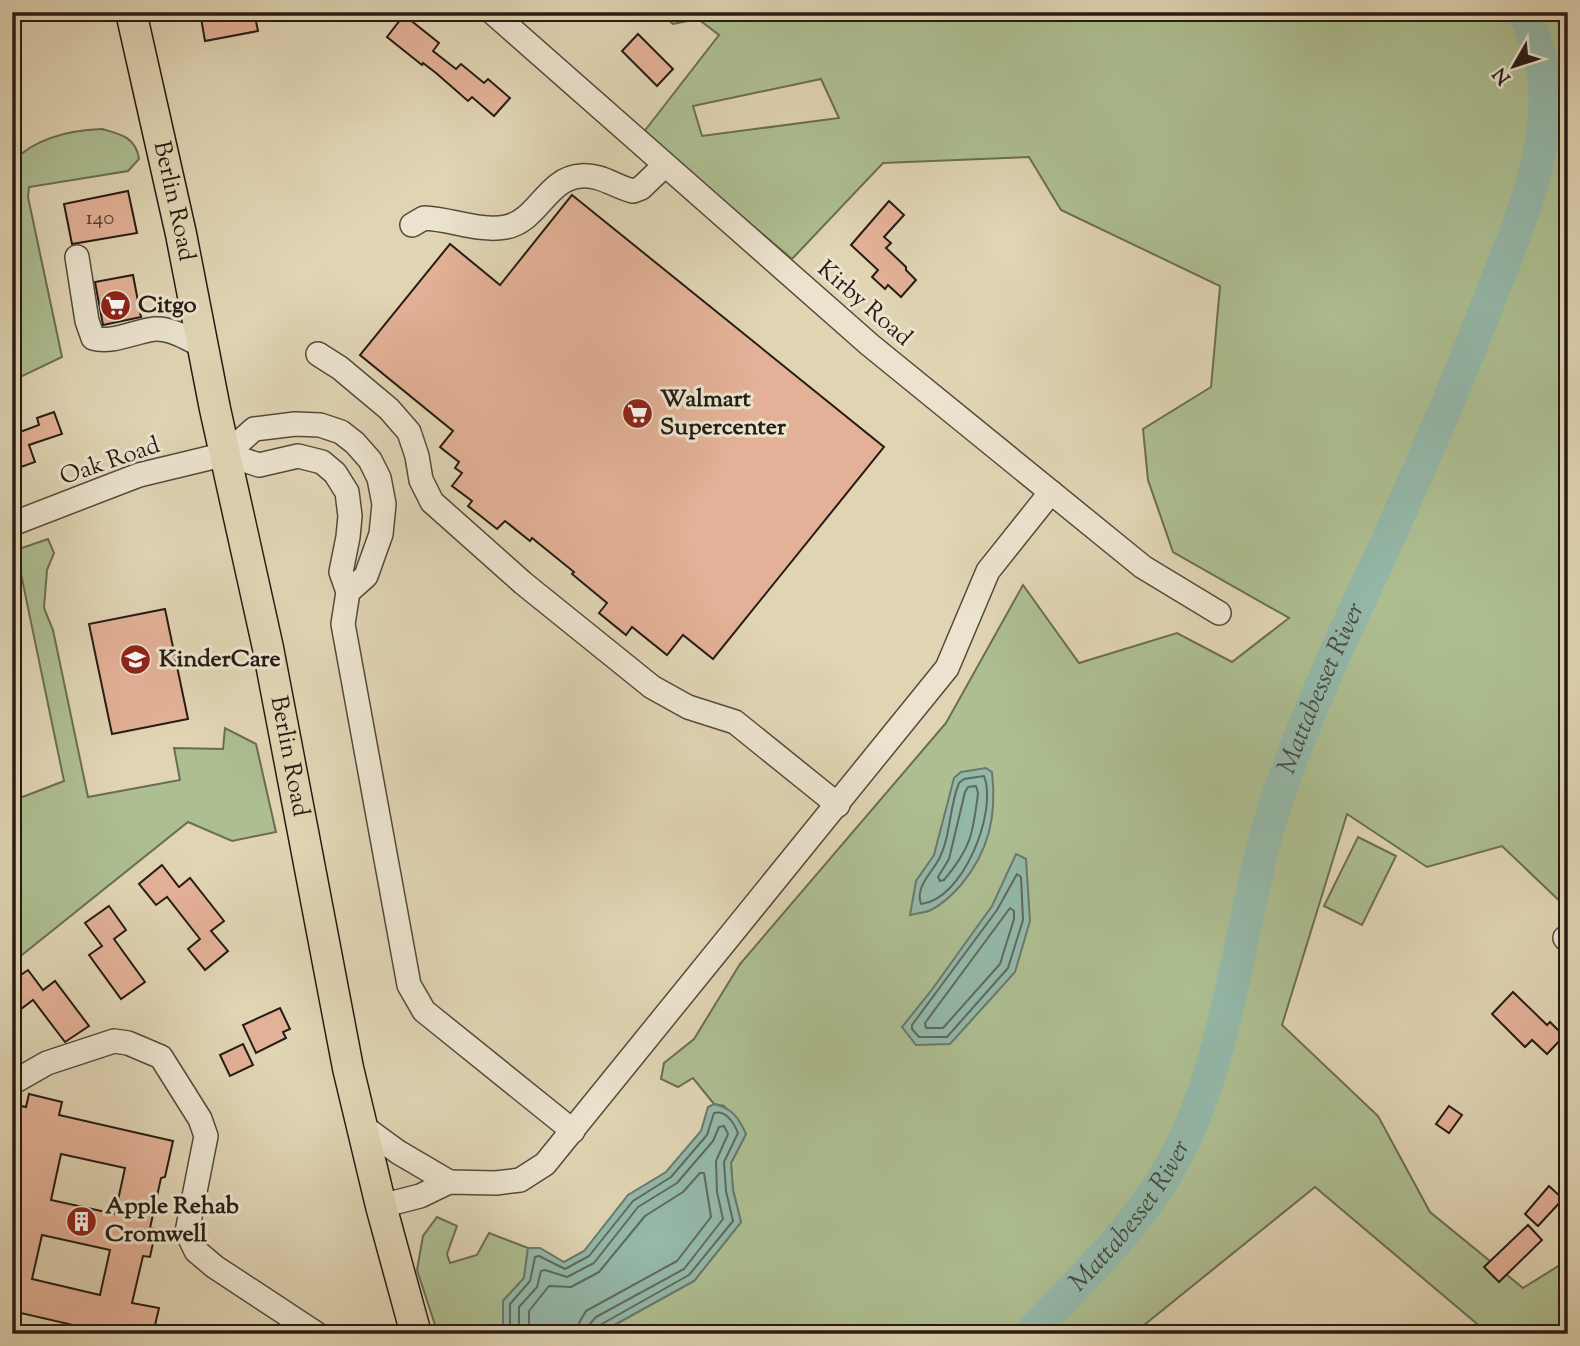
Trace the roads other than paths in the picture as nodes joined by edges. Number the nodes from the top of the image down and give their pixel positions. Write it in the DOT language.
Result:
graph roads {
  1 [pos="131,12"];
  2 [pos="492,12"];
  3 [pos="664,166"];
  4 [pos="412,225"];
  5 [pos="77,257"];
  6 [pos="203,345"];
  7 [pos="318,354"];
  8 [pos="226,454"];
  9 [pos="1051,492"];
  10 [pos="12,524"];
  11 [pos="348,592"];
  12 [pos="1219,613"];
  13 [pos="838,805"];
  14 [pos="12,1083"];
  15 [pos="361,1125"];
  16 [pos="573,1130"];
  17 [pos="449,1182"];
  18 [pos="381,1206"];
  19 [pos="317,1334"];
  20 [pos="416,1334"];
  1 -- 6 [label="main road, Berlin Road"];
  2 -- 3 [label="street, Kirby Road"];
  3 -- 4 [label="street"];
  3 -- 9 [label="street, Kirby Road"];
  5 -- 6 [label="street"];
  6 -- 8 [label="main road, Berlin Road"];
  7 -- 13 [label="street"];
  8 -- 10 [label="street, Oak Road"];
  8 -- 11 [label="street"];
  8 -- 11 [label="street"];
  8 -- 15 [label="main road, Berlin Road"];
  9 -- 12 [label="street, Kirby Road"];
  9 -- 13 [label="street"];
  11 -- 16 [label="street"];
  13 -- 16 [label="street"];
  14 -- 19 [label="street"];
  15 -- 17 [label="street"];
  15 -- 18 [label="main road, Berlin Road"];
  16 -- 17 [label="street"];
  17 -- 18 [label="street"];
  18 -- 20 [label="main road, Berlin Road"];
}
